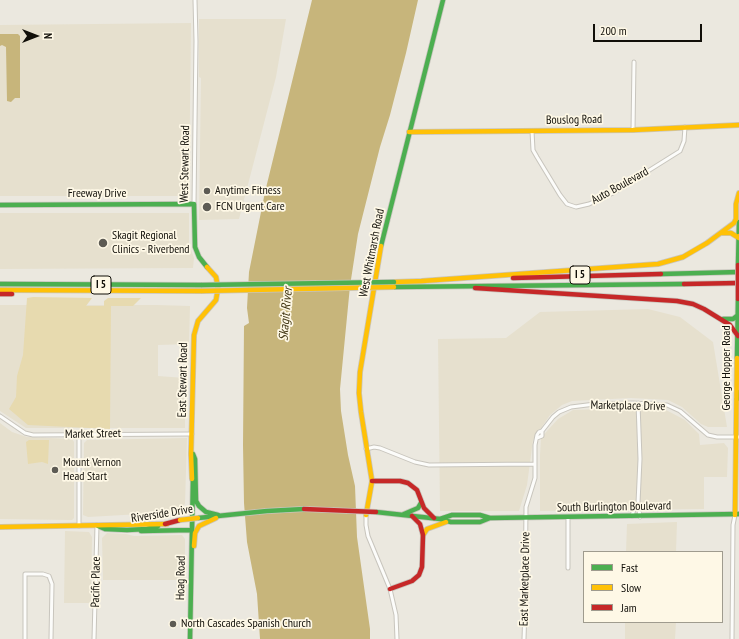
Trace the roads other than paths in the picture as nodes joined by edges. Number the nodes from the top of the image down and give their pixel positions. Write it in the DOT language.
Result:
graph roads {
  1 [pos="195,0"];
  2 [pos="443,0"];
  3 [pos="634,62"];
  4 [pos="739,124"];
  5 [pos="685,127"];
  6 [pos="633,130"];
  7 [pos="532,131"];
  8 [pos="409,132"];
  9 [pos="739,193"];
  10 [pos="194,204"];
  11 [pos="0,205"];
  12 [pos="739,222"];
  13 [pos="721,233"];
  14 [pos="739,237"];
  15 [pos="738,265"];
  16 [pos="739,272"];
  17 [pos="422,281"];
  18 [pos="739,283"];
  19 [pos="0,284"];
  20 [pos="394,284"];
  21 [pos="451,286"];
  22 [pos="218,288"];
  23 [pos="0,290"];
  24 [pos="62,290"];
  25 [pos="0,294"];
  26 [pos="738,315"];
  27 [pos="720,319"];
  28 [pos="738,336"];
  29 [pos="738,360"];
  30 [pos="739,392"];
  31 [pos="737,399"];
  32 [pos="638,404"];
  33 [pos="0,416"];
  34 [pos="80,434"];
  35 [pos="192,434"];
  36 [pos="738,437"];
  37 [pos="537,438"];
  38 [pos="366,449"];
  39 [pos="193,452"];
  40 [pos="534,464"];
  41 [pos="372,481"];
  42 [pos="421,502"];
  43 [pos="638,504"];
  44 [pos="304,509"];
  45 [pos="737,514"];
  46 [pos="366,515"];
  47 [pos="402,515"];
  48 [pos="220,516"];
  49 [pos="412,516"];
  50 [pos="568,517"];
  51 [pos="631,517"];
  52 [pos="640,517"];
  53 [pos="192,518"];
  54 [pos="490,518"];
  55 [pos="526,518"];
  56 [pos="437,519"];
  57 [pos="448,521"];
  58 [pos="167,524"];
  59 [pos="97,525"];
  60 [pos="79,526"];
  61 [pos="0,527"];
  62 [pos="128,530"];
  63 [pos="192,530"];
  64 [pos="423,535"];
  65 [pos="568,568"];
  66 [pos="191,589"];
  67 [pos="390,589"];
  68 [pos="25,639"];
  69 [pos="51,639"];
  70 [pos="94,639"];
  71 [pos="190,639"];
  72 [pos="397,639"];
  73 [pos="524,639"];
  74 [pos="732,639"];
  1 -- 10 [label="street, West Stewart Road"];
  2 -- 8 [label="main road, West Whitmarsh Road"];
  3 -- 6 [label="street"];
  4 -- 5 [label="main road, Bouslog Road"];
  5 -- 6 [label="main road, Bouslog Road"];
  5 -- 7 [label="street, Auto Boulevard"];
  6 -- 7 [label="main road, Bouslog Road"];
  7 -- 8 [label="main road, Bouslog Road"];
  8 -- 38 [label="main road, West Whitmarsh Road"];
  9 -- 13 [label="main road"];
  10 -- 11 [label="main road, Freeway Drive"];
  10 -- 22 [label="main road, West Stewart Road"];
  12 -- 14 [label="main road, George Hopper Road"];
  13 -- 14 [label="main road"];
  13 -- 17 [label="main road"];
  14 -- 15 [label="main road, George Hopper Road"];
  15 -- 26 [label="main road, George Hopper Road, bridge"];
  16 -- 17 [label="main road, I 5"];
  17 -- 20 [label="main road, I 5"];
  18 -- 21 [label="main road, I 5"];
  19 -- 20 [label="main road, I 5, bridge"];
  20 -- 21 [label="main road, I 5"];
  20 -- 24 [label="main road, I 5, bridge"];
  21 -- 27 [label="main road"];
  22 -- 35 [label="main road, East Stewart Road"];
  23 -- 24 [label="main road, I 5"];
  24 -- 25 [label="main road"];
  26 -- 27 [label="main road"];
  26 -- 28 [label="main road, George Hopper Road"];
  27 -- 28 [label="main road"];
  28 -- 29 [label="main road, George Hopper Road"];
  29 -- 31 [label="main road, George Hopper Road"];
  30 -- 31 [label="main road"];
  31 -- 36 [label="main road, George Hopper Road"];
  32 -- 36 [label="street, Marketplace Drive"];
  32 -- 37 [label="street, Marketplace Drive"];
  32 -- 43 [label="street"];
  33 -- 34 [label="street, Market Street"];
  34 -- 35 [label="street, Market Street"];
  34 -- 60 [label="street"];
  35 -- 39 [label="main road, East Stewart Road"];
  36 -- 45 [label="main road, George Hopper Road"];
  37 -- 40 [label="street, East Marketplace Drive"];
  38 -- 40 [label="street"];
  38 -- 41 [label="main road, West Whitmarsh Road"];
  39 -- 48 [label="main road"];
  39 -- 53 [label="main road, East Stewart Road"];
  40 -- 55 [label="street, East Marketplace Drive"];
  41 -- 42 [label="main road"];
  41 -- 46 [label="main road, West Whitmarsh Road"];
  42 -- 47 [label="main road"];
  42 -- 56 [label="main road"];
  43 -- 51 [label="street"];
  43 -- 52 [label="street"];
  44 -- 47 [label="main road, South Burlington Boulevard, bridge"];
  44 -- 48 [label="main road, Riverside Drive"];
  45 -- 52 [label="main road, South Burlington Boulevard"];
  45 -- 74 [label="street"];
  46 -- 67 [label="street"];
  47 -- 49 [label="main road, South Burlington Boulevard"];
  48 -- 58 [label="main road, Riverside Drive, bridge"];
  48 -- 66 [label="main road"];
  49 -- 56 [label="main road, South Burlington Boulevard"];
  49 -- 64 [label="main road"];
  50 -- 51 [label="main road, South Burlington Boulevard"];
  50 -- 55 [label="main road, South Burlington Boulevard"];
  50 -- 65 [label="street"];
  51 -- 52 [label="main road, South Burlington Boulevard"];
  53 -- 63 [label="main road, Hoag Road"];
  54 -- 55 [label="main road, South Burlington Boulevard"];
  54 -- 56 [label="main road, South Burlington Boulevard"];
  54 -- 57 [label="main road, South Burlington Boulevard"];
  55 -- 73 [label="street, East Marketplace Drive"];
  56 -- 57 [label="main road, South Burlington Boulevard"];
  57 -- 64 [label="main road"];
  58 -- 59 [label="main road"];
  58 -- 62 [label="main road, Riverside Drive"];
  59 -- 60 [label="main road, Riverside Drive"];
  59 -- 62 [label="main road, Riverside Drive"];
  59 -- 70 [label="street, Pacific Place"];
  60 -- 61 [label="main road, Riverside Drive"];
  62 -- 63 [label="main road"];
  63 -- 66 [label="main road, Hoag Road"];
  64 -- 67 [label="main road"];
  66 -- 71 [label="main road, Hoag Road"];
  67 -- 72 [label="street"];
  68 -- 69 [label="street"];
}
